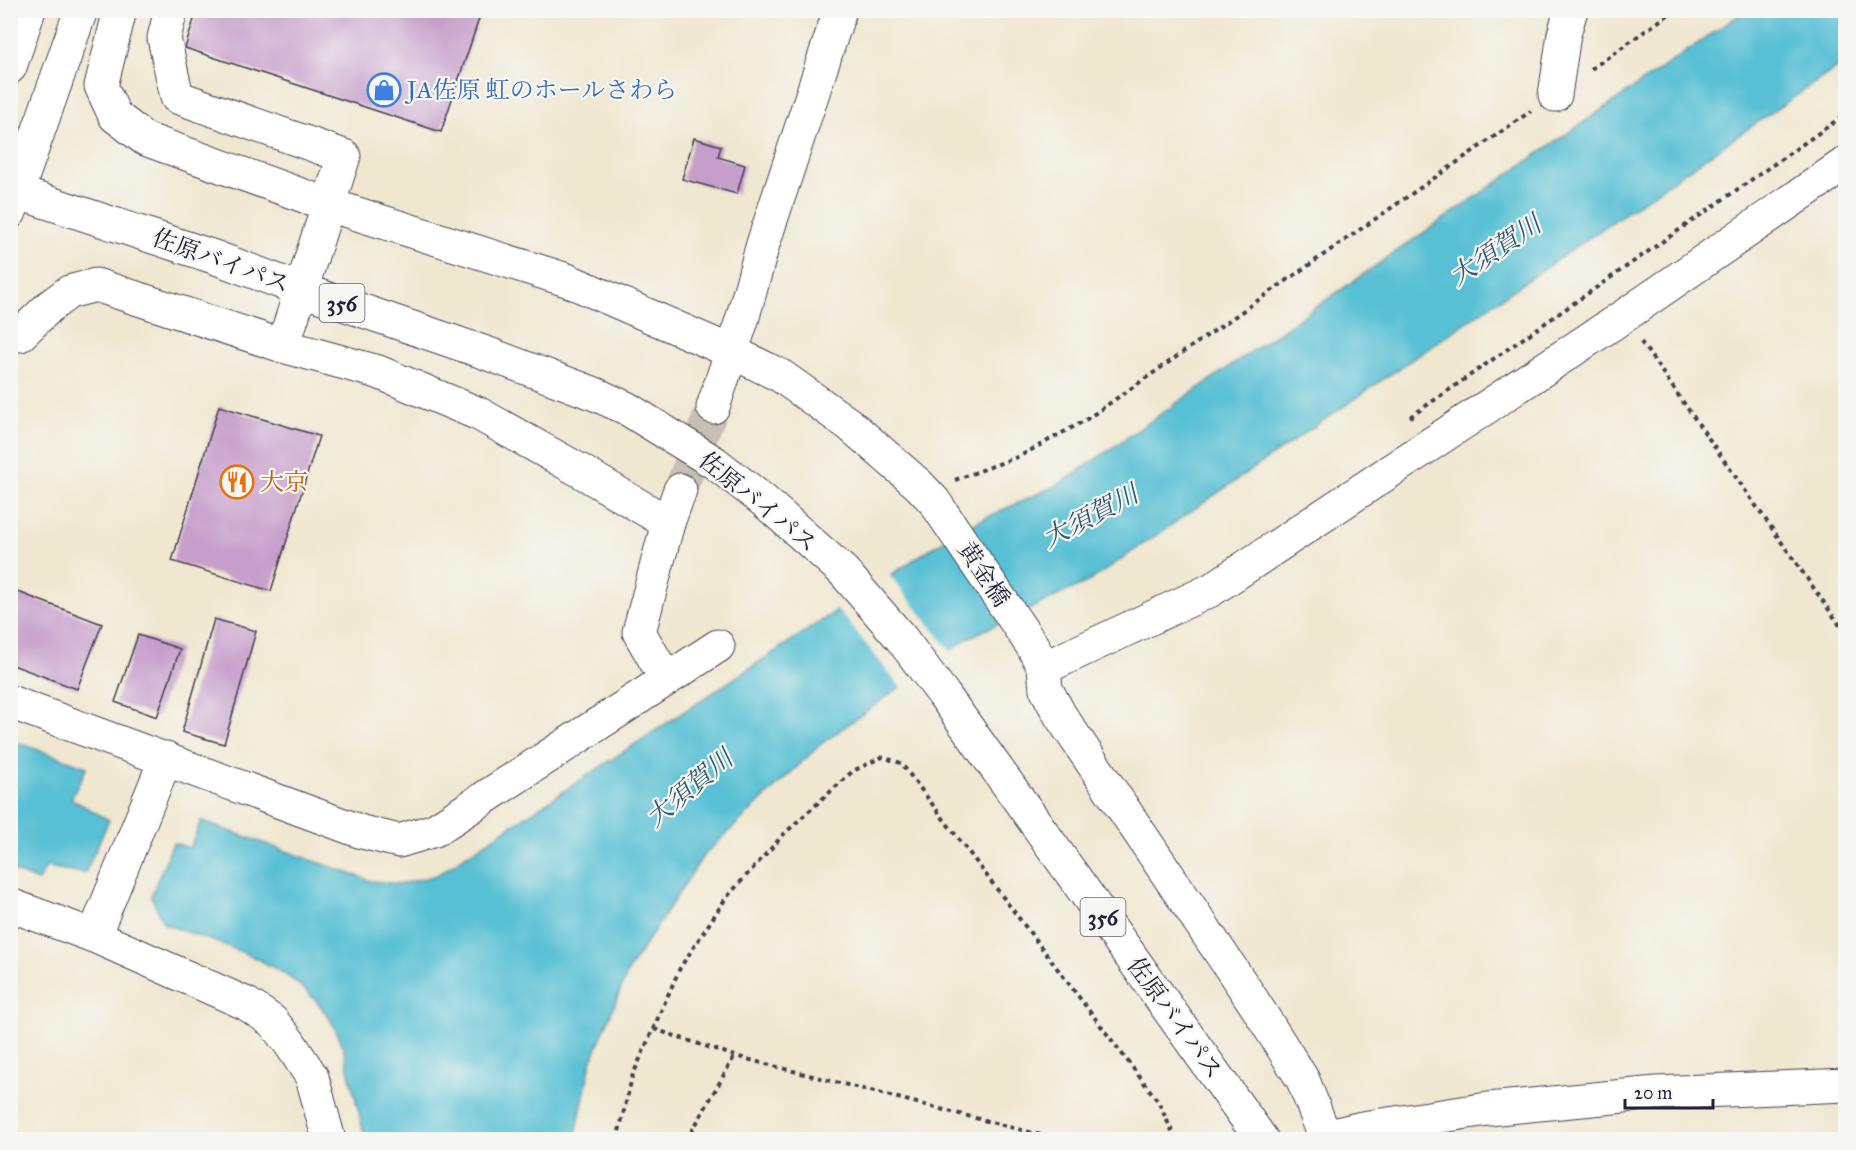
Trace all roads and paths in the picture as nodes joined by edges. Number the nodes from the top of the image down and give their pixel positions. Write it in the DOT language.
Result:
graph roads {
  1 [pos="29,10"];
  2 [pos="81,10"];
  3 [pos="120,10"];
  4 [pos="171,10"];
  5 [pos="840,10"];
  6 [pos="1675,10"];
  7 [pos="1567,22"];
  8 [pos="10,67"];
  9 [pos="1555,95"];
  10 [pos="1845,114"];
  11 [pos="1845,163"];
  12 [pos="13,198"];
  13 [pos="329,205"];
  14 [pos="302,290"];
  15 [pos="1624,316"];
  16 [pos="10,332"];
  17 [pos="283,346"];
  18 [pos="732,352"];
  19 [pos="713,407"];
  20 [pos="1406,420"];
  21 [pos="680,490"];
  22 [pos="927,493"];
  23 [pos="668,524"];
  24 [pos="1845,634"];
  25 [pos="718,646"];
  26 [pos="1039,658"];
  27 [pos="666,679"];
  28 [pos="10,702"];
  29 [pos="166,758"];
  30 [pos="10,905"];
  31 [pos="94,936"];
  32 [pos="654,1029"];
  33 [pos="735,1056"];
  34 [pos="1845,1084"];
  35 [pos="1323,1138"];
  36 [pos="330,1140"];
  37 [pos="617,1140"];
  38 [pos="687,1140"];
  39 [pos="1087,1140"];
  40 [pos="1176,1140"];
  41 [pos="1262,1140"];
  1 -- 8 [label="main road"];
  2 -- 12 [label="main road"];
  3 -- 13 [label="main road, 黄金橋"];
  4 -- 13 [label="main road"];
  5 -- 18 [label="main road"];
  6 -- 9 [label="path"];
  7 -- 9 [label="main road"];
  9 -- 22 [label="path"];
  10 -- 20 [label="path"];
  11 -- 15 [label="main road"];
  12 -- 14 [label="main road, 佐原バイパス / 356"];
  13 -- 14 [label="main road"];
  13 -- 18 [label="main road, 黄金橋"];
  14 -- 17 [label="main road"];
  14 -- 41 [label="main road, 佐原バイパス / 356"];
  15 -- 24 [label="path"];
  15 -- 26 [label="main road"];
  16 -- 17 [label="main road"];
  17 -- 23 [label="main road"];
  18 -- 19 [label="main road"];
  18 -- 22 [label="main road, 黄金橋"];
  21 -- 23 [label="main road"];
  22 -- 26 [label="main road, 黄金橋"];
  23 -- 27 [label="main road"];
  25 -- 27 [label="main road"];
  26 -- 35 [label="main road"];
  27 -- 29 [label="main road"];
  28 -- 29 [label="main road"];
  29 -- 31 [label="main road"];
  30 -- 31 [label="main road"];
  31 -- 36 [label="main road"];
  32 -- 33 [label="path"];
  32 -- 37 [label="path"];
  32 -- 40 [label="path"];
  33 -- 38 [label="path"];
  33 -- 39 [label="path"];
  34 -- 35 [label="main road"];
}
